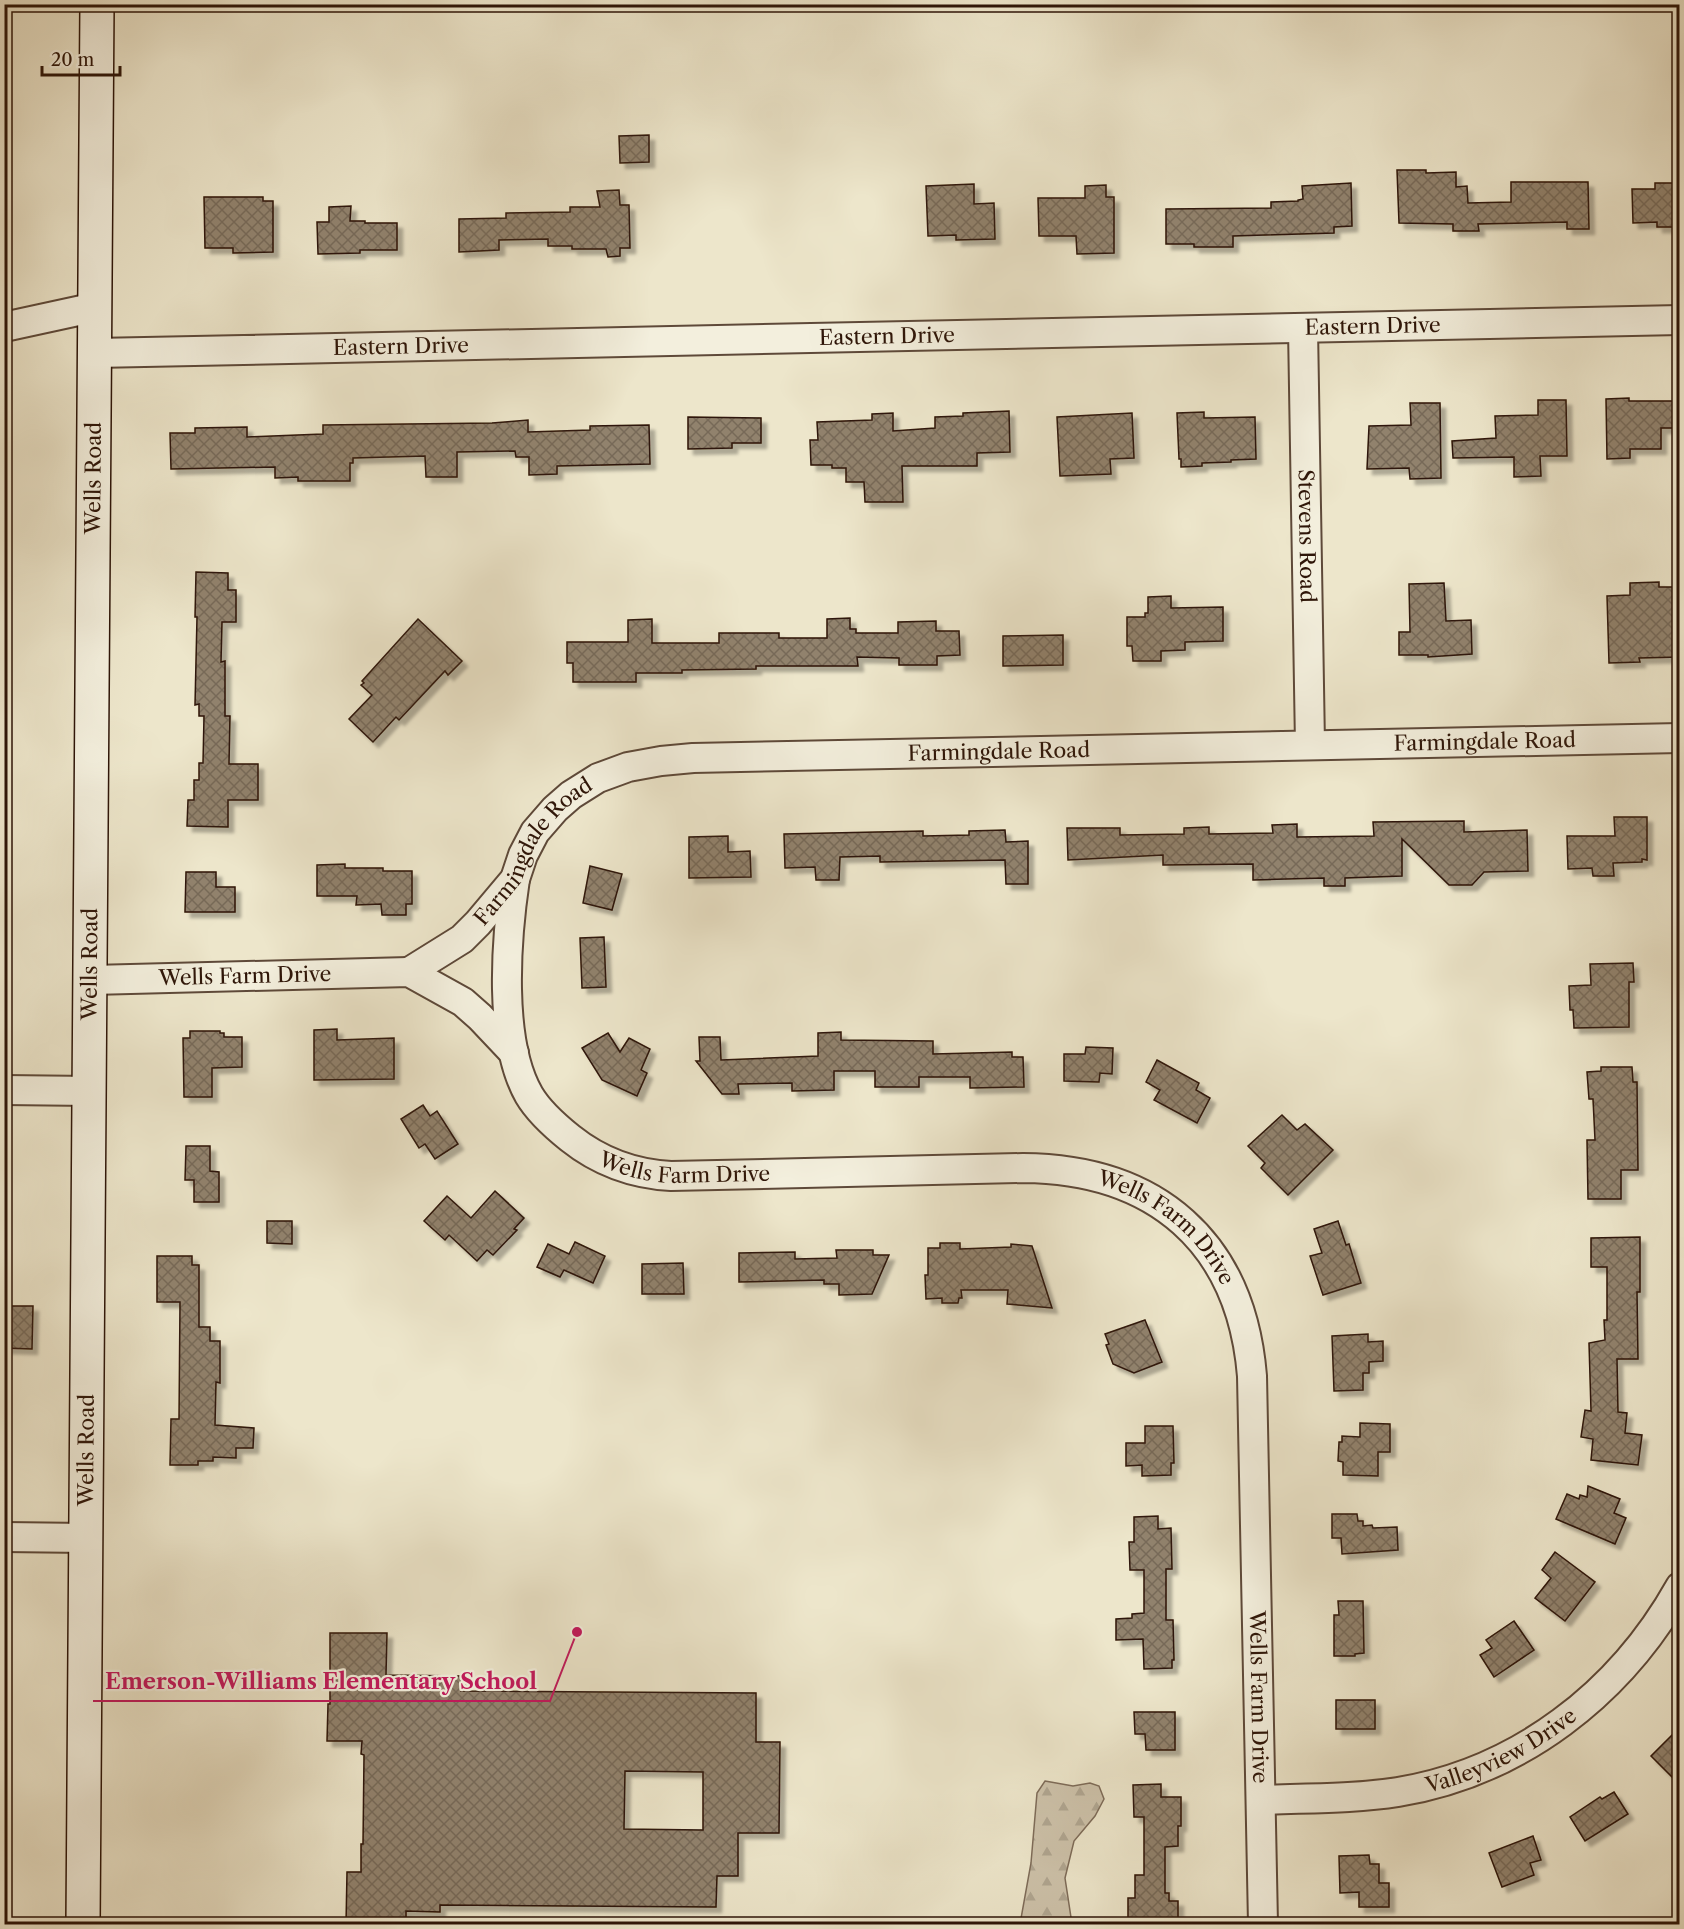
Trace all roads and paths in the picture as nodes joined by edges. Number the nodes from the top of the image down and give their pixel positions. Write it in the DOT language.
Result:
graph roads {
  1 [pos="98,4"];
  2 [pos="96,307"];
  3 [pos="1680,320"];
  4 [pos="4,327"];
  5 [pos="1303,328"];
  6 [pos="95,353"];
  7 [pos="1680,738"];
  8 [pos="1310,746"];
  9 [pos="515,879"];
  10 [pos="409,972"];
  11 [pos="92,980"];
  12 [pos="514,1053"];
  13 [pos="4,1090"];
  14 [pos="91,1091"];
  15 [pos="4,1537"];
  16 [pos="87,1538"];
  17 [pos="1680,1587"];
  18 [pos="1261,1800"];
  19 [pos="83,1924"];
  20 [pos="1263,1924"];
  1 -- 2 [label="main road, Wells Road"];
  2 -- 4 [label="street"];
  2 -- 6 [label="main road, Wells Road"];
  3 -- 5 [label="street, Eastern Drive"];
  5 -- 6 [label="street, Eastern Drive"];
  5 -- 8 [label="street, Stevens Road"];
  6 -- 11 [label="main road, Wells Road"];
  7 -- 8 [label="street, Farmingdale Road"];
  8 -- 9 [label="street, Farmingdale Road"];
  9 -- 10 [label="street, Farmingdale Road"];
  9 -- 12 [label="street, Wells Farm Drive"];
  10 -- 11 [label="street, Wells Farm Drive"];
  10 -- 12 [label="street, Wells Farm Drive"];
  11 -- 14 [label="main road, Wells Road"];
  12 -- 18 [label="street, Wells Farm Drive"];
  13 -- 14 [label="street"];
  14 -- 16 [label="main road, Wells Road"];
  15 -- 16 [label="street"];
  16 -- 19 [label="main road, Wells Road"];
  17 -- 18 [label="street, Valleyview Drive"];
  18 -- 20 [label="street, Wells Farm Drive"];
}
